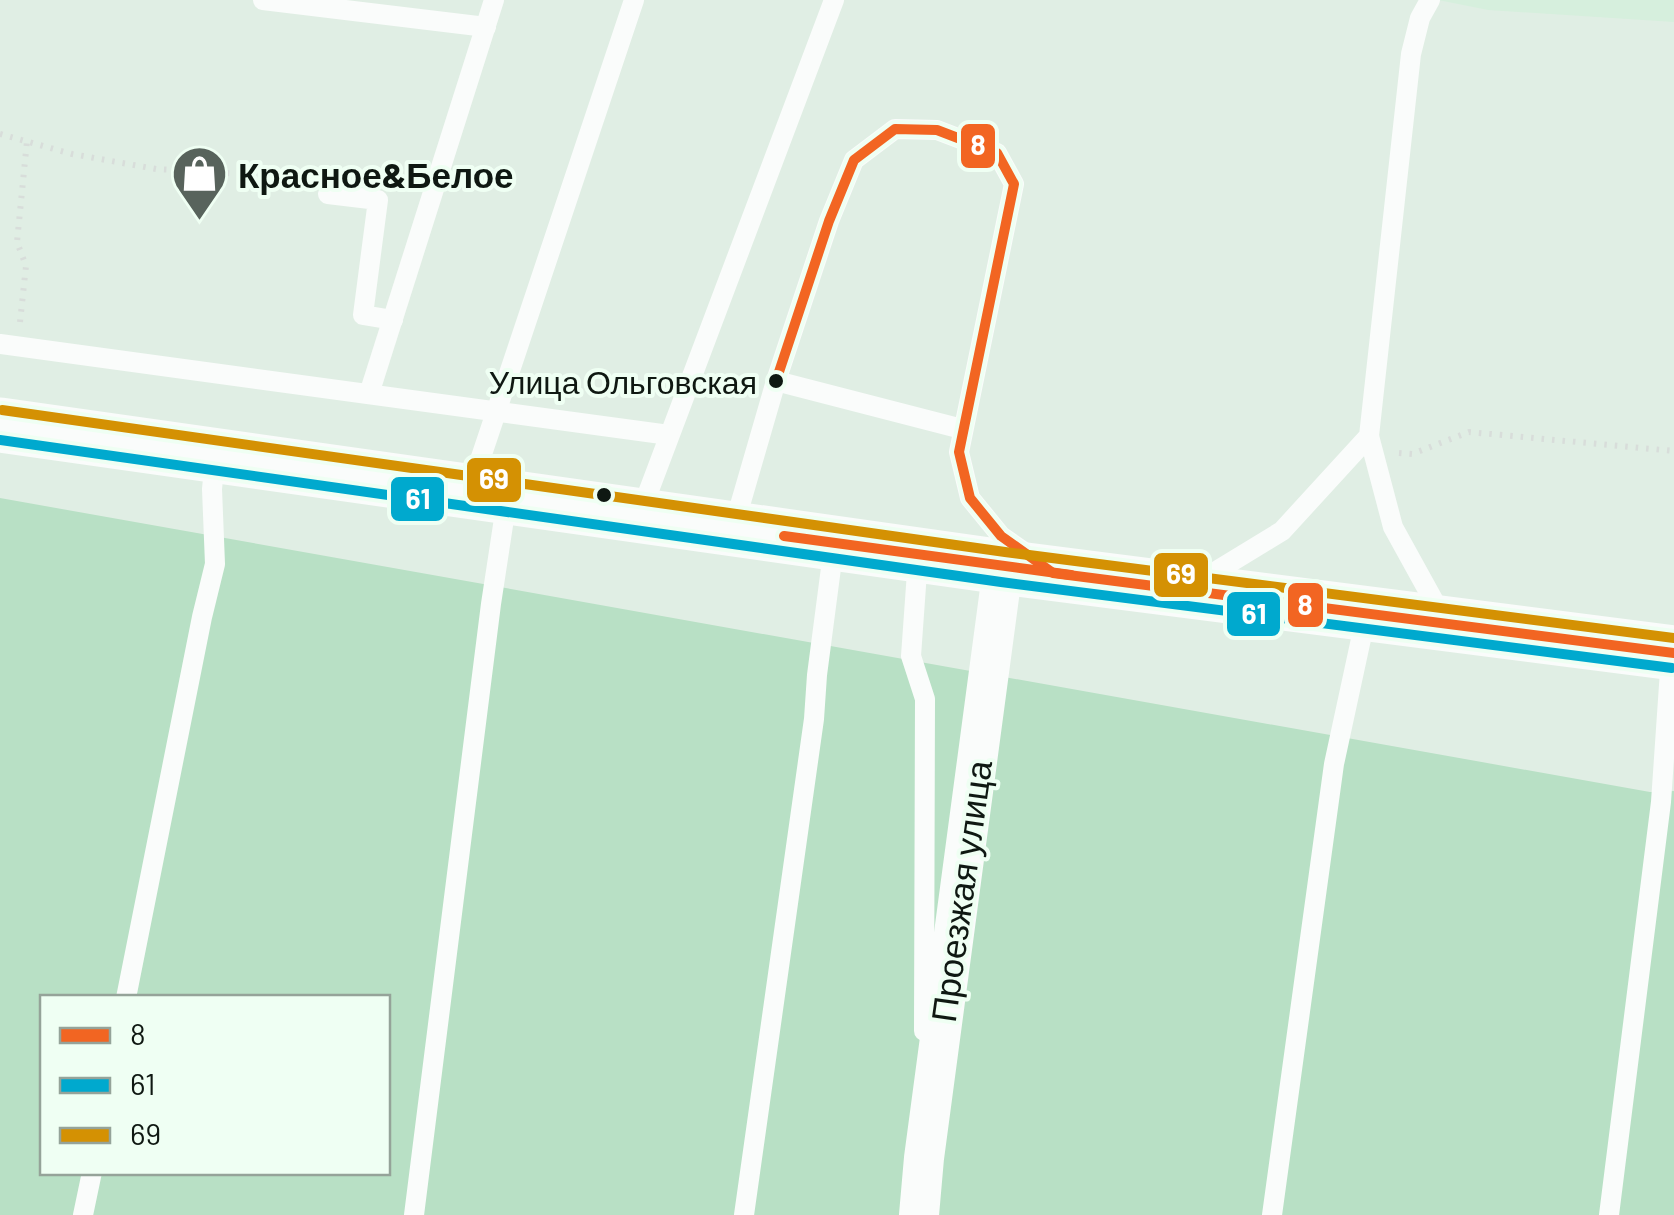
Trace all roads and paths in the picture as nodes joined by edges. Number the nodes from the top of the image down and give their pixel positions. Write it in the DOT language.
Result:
graph roads {
  1 [pos="262,0"];
  2 [pos="494,0"];
  3 [pos="634,0"];
  4 [pos="834,0"];
  5 [pos="1430,0"];
  6 [pos="486,27"];
  7 [pos="0,134"];
  8 [pos="27,140"];
  9 [pos="328,194"];
  10 [pos="393,320"];
  11 [pos="8,345"];
  12 [pos="776,381"];
  13 [pos="369,394"];
  14 [pos="497,412"];
  15 [pos="0,425"];
  16 [pos="962,429"];
  17 [pos="669,436"];
  18 [pos="1371,443"];
  19 [pos="1674,451"];
  20 [pos="215,456"];
  21 [pos="488,494"];
  22 [pos="639,516"];
  23 [pos="733,529"];
  24 [pos="834,543"];
  25 [pos="918,555"];
  26 [pos="1028,570"];
  27 [pos="1186,590"];
  28 [pos="1366,614"];
  29 [pos="1446,624"];
  30 [pos="1673,653"];
  31 [pos="127,995"];
  32 [pos="924,1158"];
  33 [pos="91,1175"];
  34 [pos="84,1215"];
  35 [pos="414,1215"];
  36 [pos="744,1215"];
  37 [pos="919,1215"];
  38 [pos="1272,1215"];
  39 [pos="1610,1215"];
  1 -- 6 [label="lane"];
  2 -- 6 [label="lane"];
  3 -- 14 [label="lane"];
  4 -- 17 [label="lane"];
  5 -- 18 [label="lane"];
  6 -- 10 [label="lane"];
  7 -- 8 [label="path"];
  8 -- 9 [label="path"];
  8 -- 11 [label="path"];
  9 -- 10 [label="lane"];
  10 -- 13 [label="lane"];
  11 -- 13 [label="lane"];
  12 -- 16 [label="lane"];
  12 -- 16 [label="lane"];
  12 -- 23 [label="lane"];
  13 -- 14 [label="lane"];
  14 -- 17 [label="lane"];
  14 -- 21 [label="lane"];
  15 -- 20 [label="main road"];
  16 -- 26 [label="lane"];
  17 -- 22 [label="lane"];
  18 -- 19 [label="path"];
  18 -- 27 [label="lane"];
  18 -- 29 [label="lane"];
  20 -- 21 [label="main road"];
  20 -- 31 [label="lane"];
  21 -- 22 [label="main road"];
  21 -- 35 [label="lane"];
  22 -- 23 [label="main road"];
  23 -- 24 [label="main road"];
  24 -- 25 [label="main road"];
  24 -- 36 [label="lane"];
  25 -- 26 [label="main road"];
  25 -- 32 [label="lane"];
  26 -- 27 [label="main road"];
  26 -- 32 [label="street, Проезжая улица"];
  27 -- 28 [label="main road"];
  28 -- 29 [label="main road"];
  28 -- 38 [label="lane"];
  29 -- 30 [label="main road"];
  30 -- 39 [label="lane"];
  32 -- 37 [label="street, Проезжая улица"];
  33 -- 34 [label="lane"];
}
